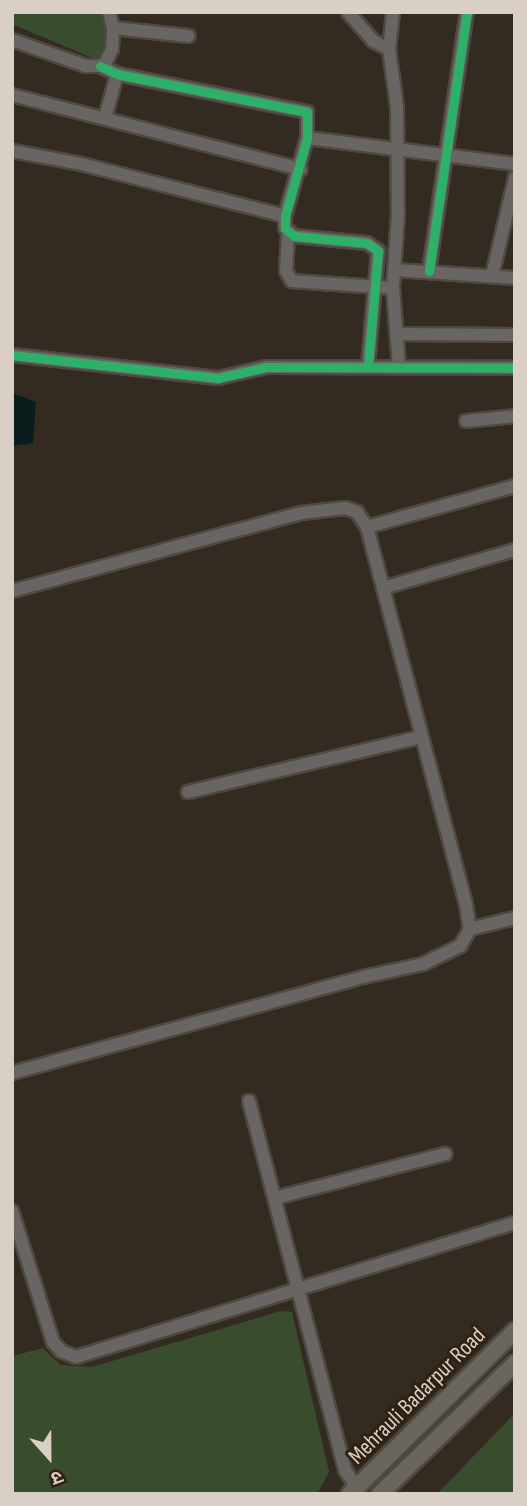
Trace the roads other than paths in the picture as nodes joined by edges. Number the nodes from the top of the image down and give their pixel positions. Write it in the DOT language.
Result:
graph roads {
  1 [pos="108,12"];
  2 [pos="348,12"];
  3 [pos="393,12"];
  4 [pos="467,12"];
  5 [pos="113,28"];
  6 [pos="189,36"];
  7 [pos="12,40"];
  8 [pos="389,49"];
  9 [pos="100,66"];
  10 [pos="117,74"];
  11 [pos="12,95"];
  12 [pos="105,118"];
  13 [pos="307,138"];
  14 [pos="397,148"];
  15 [pos="12,151"];
  16 [pos="447,155"];
  17 [pos="515,164"];
  18 [pos="301,169"];
  19 [pos="515,178"];
  20 [pos="285,216"];
  21 [pos="288,234"];
  22 [pos="374,246"];
  23 [pos="396,248"];
  24 [pos="395,270"];
  25 [pos="429,271"];
  26 [pos="492,276"];
  27 [pos="515,278"];
  28 [pos="375,284"];
  29 [pos="393,288"];
  30 [pos="398,334"];
  31 [pos="515,335"];
  32 [pos="12,355"];
  33 [pos="368,366"];
  34 [pos="399,366"];
  35 [pos="515,368"];
  36 [pos="515,416"];
  37 [pos="466,421"];
  38 [pos="515,486"];
  39 [pos="367,527"];
  40 [pos="515,550"];
  41 [pos="383,588"];
  42 [pos="12,592"];
  43 [pos="420,737"];
  44 [pos="188,792"];
  45 [pos="515,918"];
  46 [pos="470,929"];
  47 [pos="12,1073"];
  48 [pos="250,1101"];
  49 [pos="445,1154"];
  50 [pos="275,1198"];
  51 [pos="12,1211"];
  52 [pos="515,1223"];
  53 [pos="300,1290"];
  54 [pos="515,1331"];
  55 [pos="515,1363"];
  56 [pos="357,1492"];
  57 [pos="380,1494"];
  1 -- 5 [label="street"];
  2 -- 8 [label="street"];
  3 -- 8 [label="street"];
  4 -- 16 [label="street"];
  5 -- 6 [label="street"];
  5 -- 9 [label="street"];
  7 -- 9 [label="street"];
  8 -- 14 [label="street"];
  9 -- 10 [label="street"];
  10 -- 12 [label="street"];
  10 -- 13 [label="street"];
  11 -- 12 [label="street"];
  12 -- 18 [label="street"];
  13 -- 14 [label="street"];
  13 -- 18 [label="street"];
  14 -- 16 [label="street"];
  14 -- 23 [label="street"];
  15 -- 20 [label="street"];
  16 -- 17 [label="street"];
  16 -- 25 [label="street"];
  18 -- 20 [label="street"];
  19 -- 26 [label="street"];
  20 -- 21 [label="street"];
  21 -- 22 [label="street"];
  21 -- 28 [label="street"];
  22 -- 23 [label="street"];
  22 -- 28 [label="street"];
  23 -- 24 [label="street"];
  24 -- 25 [label="street"];
  24 -- 29 [label="street"];
  25 -- 26 [label="street"];
  26 -- 27 [label="street"];
  28 -- 29 [label="street"];
  28 -- 33 [label="street"];
  29 -- 30 [label="street"];
  30 -- 31 [label="street"];
  30 -- 34 [label="street"];
  32 -- 33 [label="street"];
  33 -- 34 [label="street"];
  34 -- 35 [label="street"];
  36 -- 37 [label="street"];
  38 -- 39 [label="street"];
  39 -- 41 [label="street"];
  39 -- 42 [label="street"];
  40 -- 41 [label="street"];
  41 -- 43 [label="street"];
  43 -- 44 [label="street"];
  43 -- 46 [label="street"];
  45 -- 46 [label="street"];
  46 -- 47 [label="street"];
  48 -- 50 [label="street"];
  49 -- 50 [label="street"];
  50 -- 53 [label="street"];
  51 -- 53 [label="street"];
  52 -- 53 [label="street"];
  53 -- 56 [label="street"];
  54 -- 56 [label="main road, Mehrauli Badarpur Road"];
  55 -- 57 [label="main road, Mehrauli Badarpur Road"];
}
